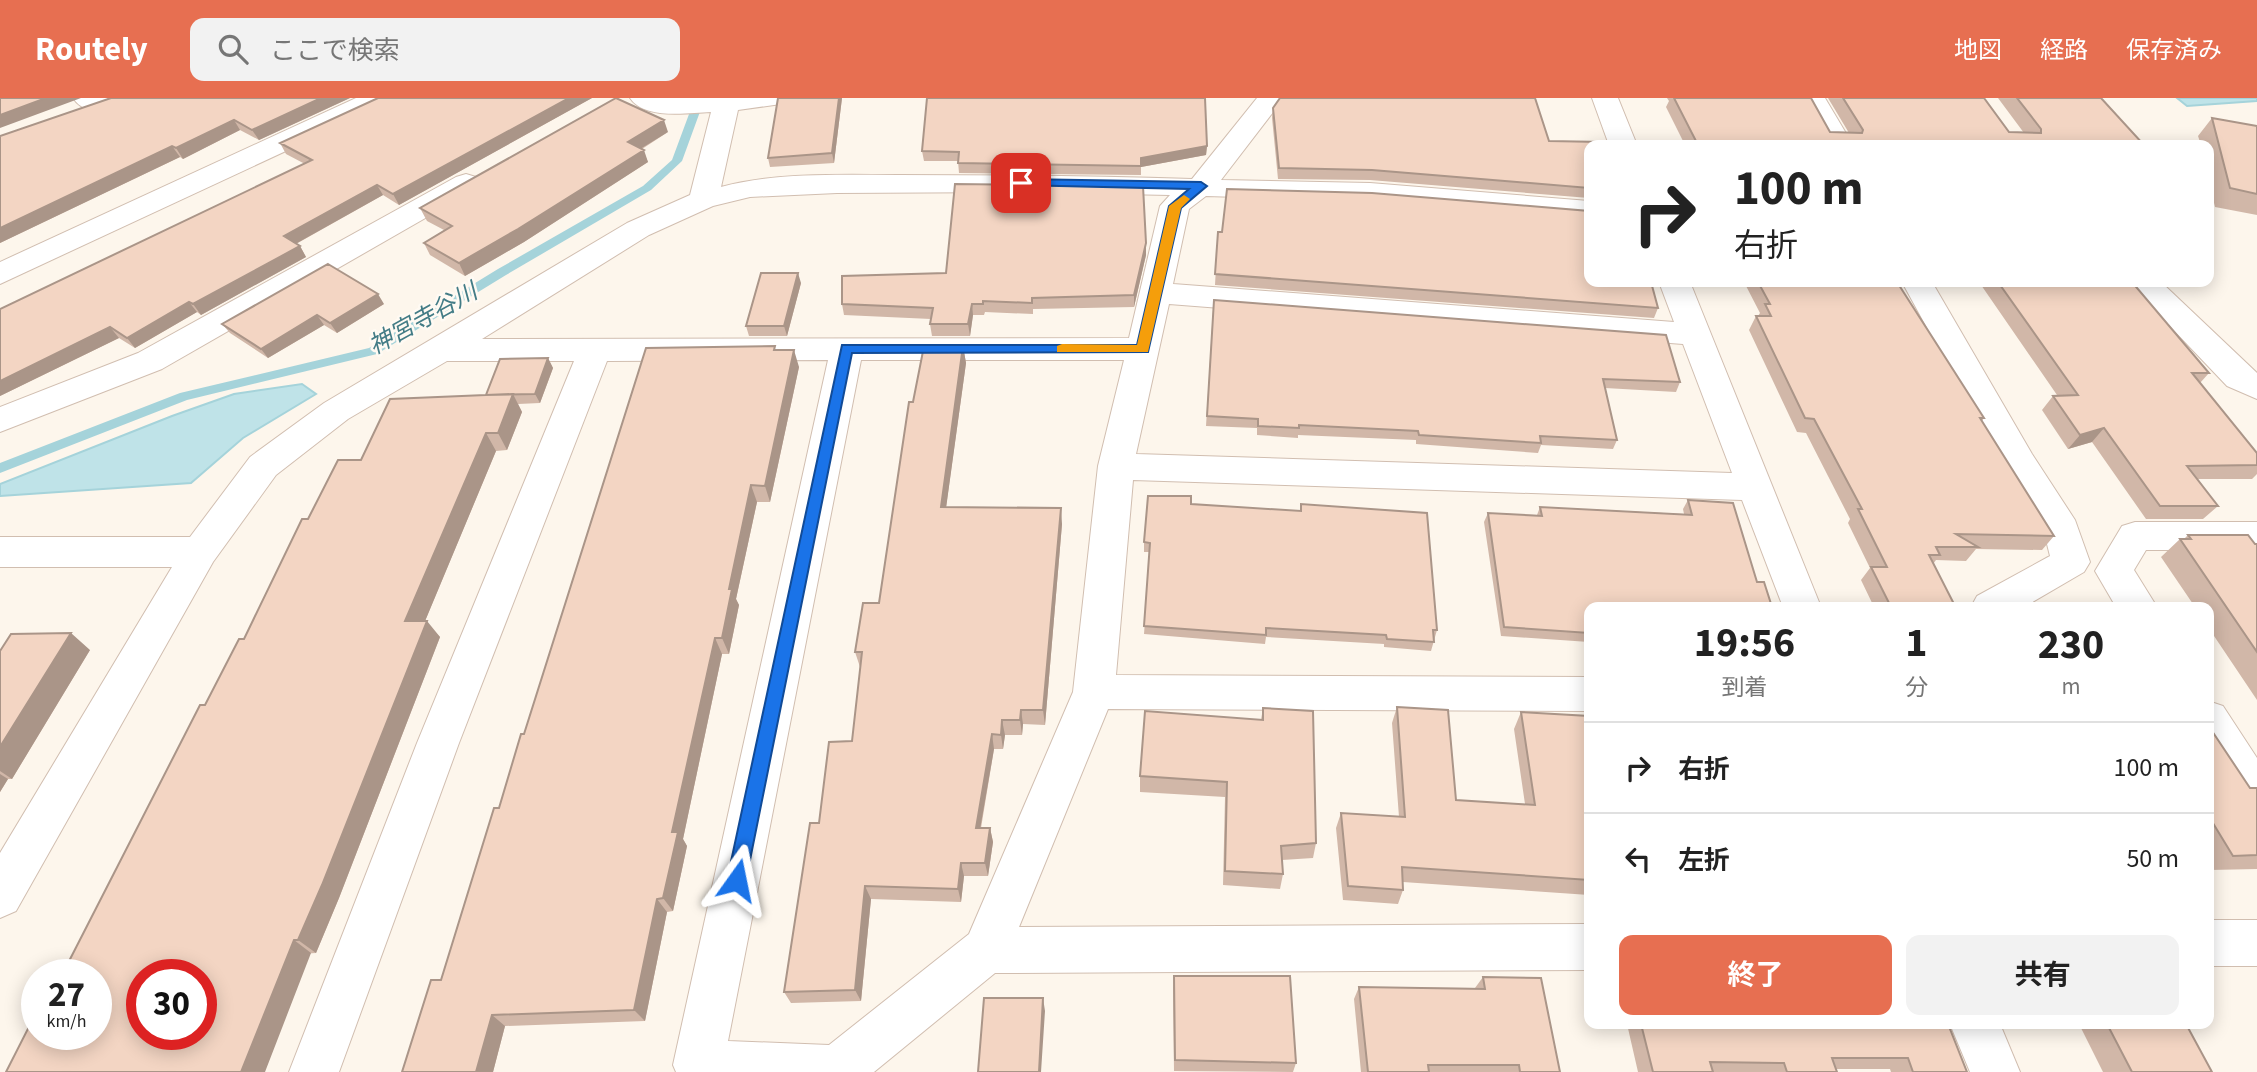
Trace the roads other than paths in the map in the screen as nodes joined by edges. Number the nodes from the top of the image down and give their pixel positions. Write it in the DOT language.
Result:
graph roads {
  1 [pos="378,98"];
  2 [pos="643,98"];
  3 [pos="772,98"];
  4 [pos="1270,98"];
  5 [pos="1605,98"];
  6 [pos="1812,98"];
  7 [pos="100,100"];
  8 [pos="724,102"];
  9 [pos="62,118"];
  10 [pos="1621,140"];
  11 [pos="1836,140"];
  12 [pos="486,172"];
  13 [pos="1201,186"];
  14 [pos="703,200"];
  15 [pos="1584,211"];
  16 [pos="0,274"];
  17 [pos="1677,287"];
  18 [pos="1920,287"];
  19 [pos="2148,287"];
  20 [pos="1156,293"];
  21 [pos="1696,334"];
  22 [pos="847,348"];
  23 [pos="1143,349"];
  24 [pos="441,350"];
  25 [pos="594,351"];
  26 [pos="2257,387"];
  27 [pos="0,420"];
  28 [pos="1116,466"];
  29 [pos="1756,487"];
  30 [pos="2257,536"];
  31 [pos="0,552"];
  32 [pos="200,552"];
  33 [pos="1800,602"];
  34 [pos="2000,602"];
  35 [pos="2134,602"];
  36 [pos="1094,692"];
  37 [pos="1584,694"];
  38 [pos="2214,728"];
  39 [pos="2257,794"];
  40 [pos="0,896"];
  41 [pos="2214,943"];
  42 [pos="2257,943"];
  43 [pos="1584,947"];
  44 [pos="986,950"];
  45 [pos="1977,1029"];
  46 [pos="835,1071"];
  47 [pos="314,1072"];
  48 [pos="1995,1072"];
  1 -- 16 [label="street"];
  2 -- 8 [label="street"];
  3 -- 8 [label="street"];
  4 -- 13 [label="street"];
  5 -- 10 [label="street"];
  6 -- 11 [label="street"];
  7 -- 9 [label="street"];
  8 -- 14 [label="street"];
  12 -- 27 [label="street"];
  13 -- 14 [label="street"];
  13 -- 15 [label="street"];
  13 -- 20 [label="street"];
  14 -- 24 [label="street"];
  17 -- 21 [label="street"];
  18 -- 34 [label="street"];
  19 -- 26 [label="street"];
  20 -- 21 [label="street"];
  20 -- 23 [label="street"];
  21 -- 29 [label="street"];
  22 -- 23 [label="street"];
  22 -- 25 [label="street"];
  22 -- 46 [label="street"];
  23 -- 28 [label="street"];
  24 -- 25 [label="street"];
  24 -- 32 [label="street"];
  25 -- 47 [label="street"];
  28 -- 29 [label="street"];
  28 -- 36 [label="street"];
  29 -- 33 [label="street"];
  30 -- 35 [label="street"];
  31 -- 32 [label="street"];
  32 -- 40 [label="street"];
  36 -- 37 [label="street"];
  36 -- 44 [label="street"];
  38 -- 39 [label="street"];
  41 -- 42 [label="street"];
  43 -- 44 [label="street"];
  44 -- 46 [label="street"];
  45 -- 48 [label="street"];
}
